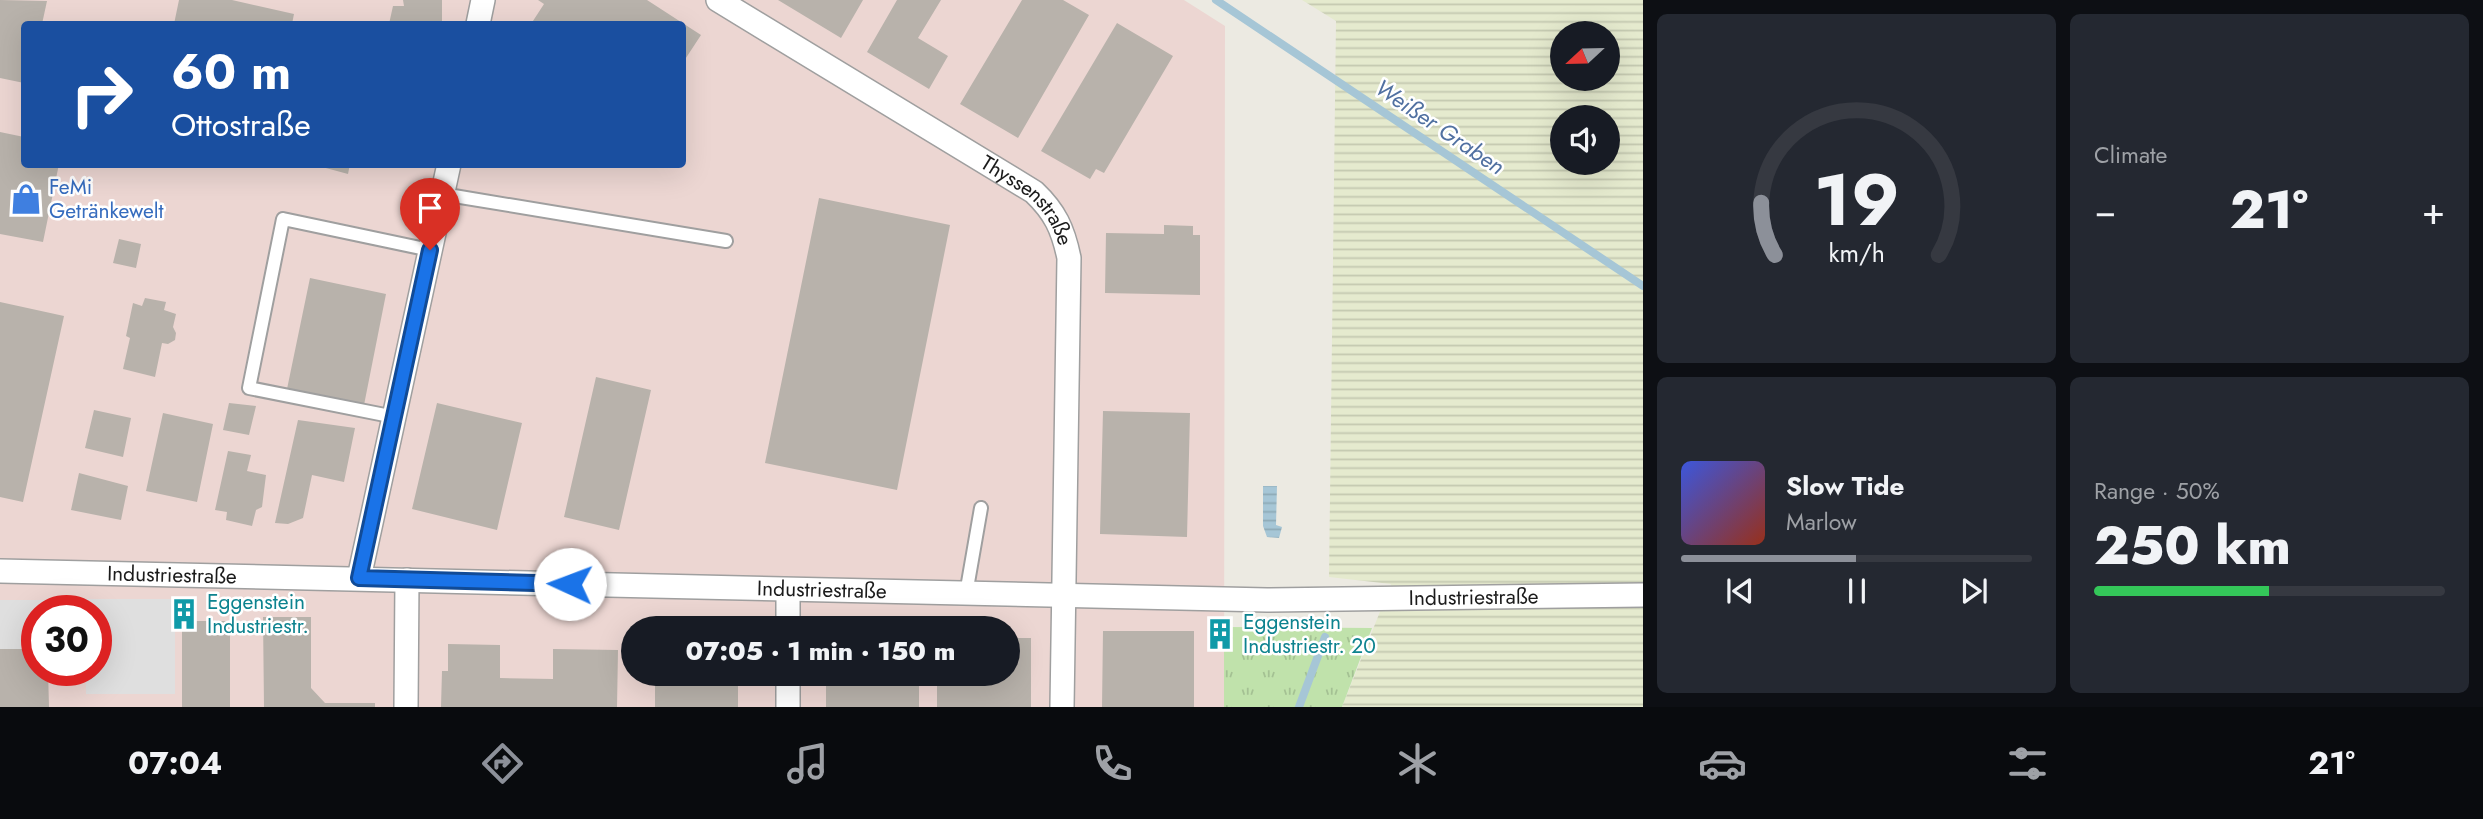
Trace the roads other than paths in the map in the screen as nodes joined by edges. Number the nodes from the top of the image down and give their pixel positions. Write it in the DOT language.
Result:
graph roads {
  1 [pos="483,0"];
  2 [pos="718,0"];
  3 [pos="479,21"];
  4 [pos="448,168"];
  5 [pos="442,194"];
  6 [pos="726,241"];
  7 [pos="430,250"];
  8 [pos="395,417"];
  9 [pos="981,508"];
  10 [pos="0,571"];
  11 [pos="359,578"];
  12 [pos="407,580"];
  13 [pos="788,591"];
  14 [pos="966,594"];
  15 [pos="1643,595"];
  16 [pos="1063,597"];
  17 [pos="788,616"];
  18 [pos="788,686"];
  19 [pos="406,707"];
  20 [pos="788,707"];
  21 [pos="1062,707"];
  1 -- 3 [label="street"];
  2 -- 16 [label="street, Thyssenstraße"];
  4 -- 5 [label="street"];
  5 -- 6 [label="lane"];
  5 -- 7 [label="street"];
  7 -- 8 [label="street"];
  7 -- 8 [label="lane"];
  8 -- 11 [label="street"];
  9 -- 14 [label="lane"];
  10 -- 11 [label="street, Industriestraße"];
  11 -- 12 [label="street, Industriestraße"];
  12 -- 13 [label="street, Industriestraße"];
  12 -- 19 [label="street"];
  13 -- 14 [label="street, Industriestraße"];
  13 -- 17 [label="street"];
  14 -- 16 [label="street, Industriestraße"];
  15 -- 16 [label="street, Industriestraße"];
  16 -- 21 [label="street, Thyssenstraße"];
  18 -- 20 [label="street"];
}
